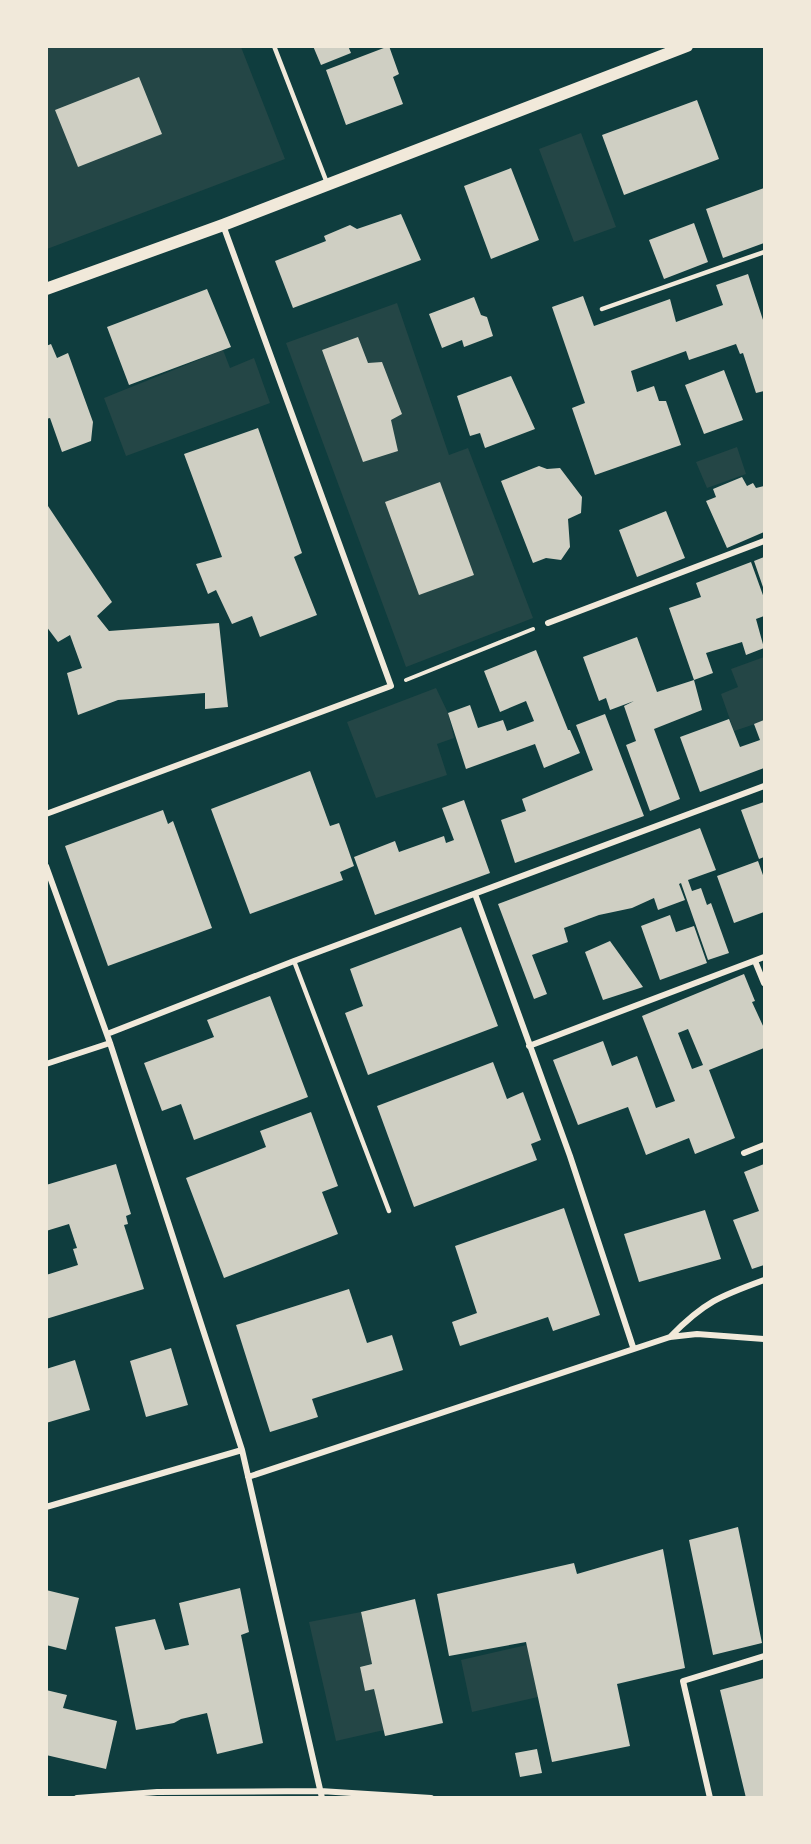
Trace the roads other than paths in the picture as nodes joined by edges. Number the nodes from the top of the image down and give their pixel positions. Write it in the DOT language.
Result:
graph roads {
  1 [pos="274,46"];
  2 [pos="687,46"];
  3 [pos="328,185"];
  4 [pos="223,225"];
  5 [pos="765,252"];
  6 [pos="46,289"];
  7 [pos="602,309"];
  8 [pos="765,541"];
  9 [pos="548,623"];
  10 [pos="765,786"];
  11 [pos="46,814"];
  12 [pos="46,866"];
  13 [pos="475,894"];
  14 [pos="765,957"];
  15 [pos="294,961"];
  16 [pos="756,961"];
  17 [pos="765,982"];
  18 [pos="106,1034"];
  19 [pos="110,1044"];
  20 [pos="529,1046"];
  21 [pos="46,1064"];
  22 [pos="765,1145"];
  23 [pos="744,1153"];
  24 [pos="389,1211"];
  25 [pos="765,1280"];
  26 [pos="670,1337"];
  27 [pos="765,1339"];
  28 [pos="633,1347"];
  29 [pos="242,1449"];
  30 [pos="248,1477"];
  31 [pos="46,1507"];
  32 [pos="765,1656"];
  33 [pos="321,1794"];
  34 [pos="77,1797"];
  35 [pos="431,1797"];
  36 [pos="710,1797"];
  1 -- 3 [label="lane"];
  2 -- 3 [label="main road"];
  3 -- 4 [label="main road"];
  4 -- 6 [label="main road"];
  4 -- 11 [label="street"];
  5 -- 7 [label="lane"];
  8 -- 9 [label="street"];
  10 -- 13 [label="street"];
  12 -- 18 [label="street"];
  13 -- 15 [label="street"];
  13 -- 20 [label="street"];
  14 -- 16 [label="street"];
  15 -- 18 [label="street"];
  15 -- 24 [label="lane"];
  16 -- 17 [label="street"];
  16 -- 20 [label="street"];
  18 -- 19 [label="street"];
  19 -- 21 [label="street"];
  19 -- 29 [label="street"];
  20 -- 28 [label="street"];
  22 -- 23 [label="street"];
  25 -- 26 [label="street"];
  26 -- 27 [label="street"];
  26 -- 28 [label="street"];
  28 -- 30 [label="street"];
  29 -- 30 [label="street"];
  29 -- 31 [label="street"];
  30 -- 33 [label="street"];
  32 -- 36 [label="street"];
  33 -- 34 [label="street"];
  33 -- 35 [label="street"];
}
